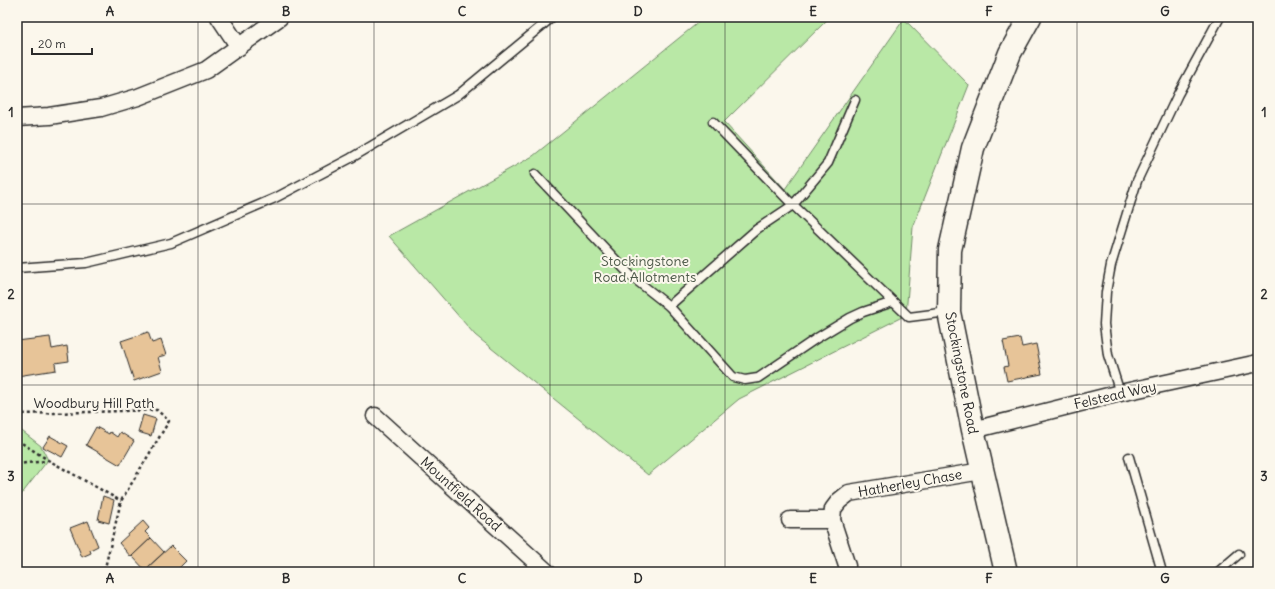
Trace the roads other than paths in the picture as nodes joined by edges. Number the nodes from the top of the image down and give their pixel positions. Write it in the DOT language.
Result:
graph roads {
  1 [pos="219,17"];
  2 [pos="280,17"];
  3 [pos="1030,17"];
  4 [pos="1220,17"];
  5 [pos="550,19"];
  6 [pos="239,47"];
  7 [pos="855,100"];
  8 [pos="17,118"];
  9 [pos="713,122"];
  10 [pos="535,174"];
  11 [pos="793,205"];
  12 [pos="17,268"];
  13 [pos="893,302"];
  14 [pos="669,306"];
  15 [pos="949,312"];
  16 [pos="1258,363"];
  17 [pos="1120,393"];
  18 [pos="375,416"];
  19 [pos="973,430"];
  20 [pos="1129,457"];
  21 [pos="982,470"];
  22 [pos="790,520"];
  23 [pos="832,520"];
  24 [pos="1239,554"];
  25 [pos="847,566"];
  26 [pos="548,572"];
  27 [pos="1006,572"];
  28 [pos="1162,572"];
  29 [pos="1218,572"];
  1 -- 6 [label="street"];
  2 -- 6 [label="street"];
  3 -- 15 [label="main road, Stockingstone Road"];
  4 -- 17 [label="lane"];
  5 -- 12 [label="lane"];
  6 -- 8 [label="street"];
  7 -- 11 [label="lane"];
  9 -- 11 [label="lane"];
  10 -- 14 [label="lane"];
  11 -- 13 [label="lane"];
  11 -- 14 [label="lane"];
  13 -- 14 [label="lane"];
  13 -- 15 [label="lane"];
  15 -- 19 [label="main road, Stockingstone Road"];
  16 -- 17 [label="street, Felstead Way"];
  17 -- 19 [label="street, Felstead Way"];
  18 -- 26 [label="street, Mountfield Road"];
  19 -- 21 [label="main road, Stockingstone Road"];
  20 -- 28 [label="lane"];
  21 -- 23 [label="street, Hatherley Chase"];
  21 -- 27 [label="main road, Stockingstone Road"];
  22 -- 23 [label="street"];
  23 -- 25 [label="street"];
  24 -- 29 [label="lane"];
}
